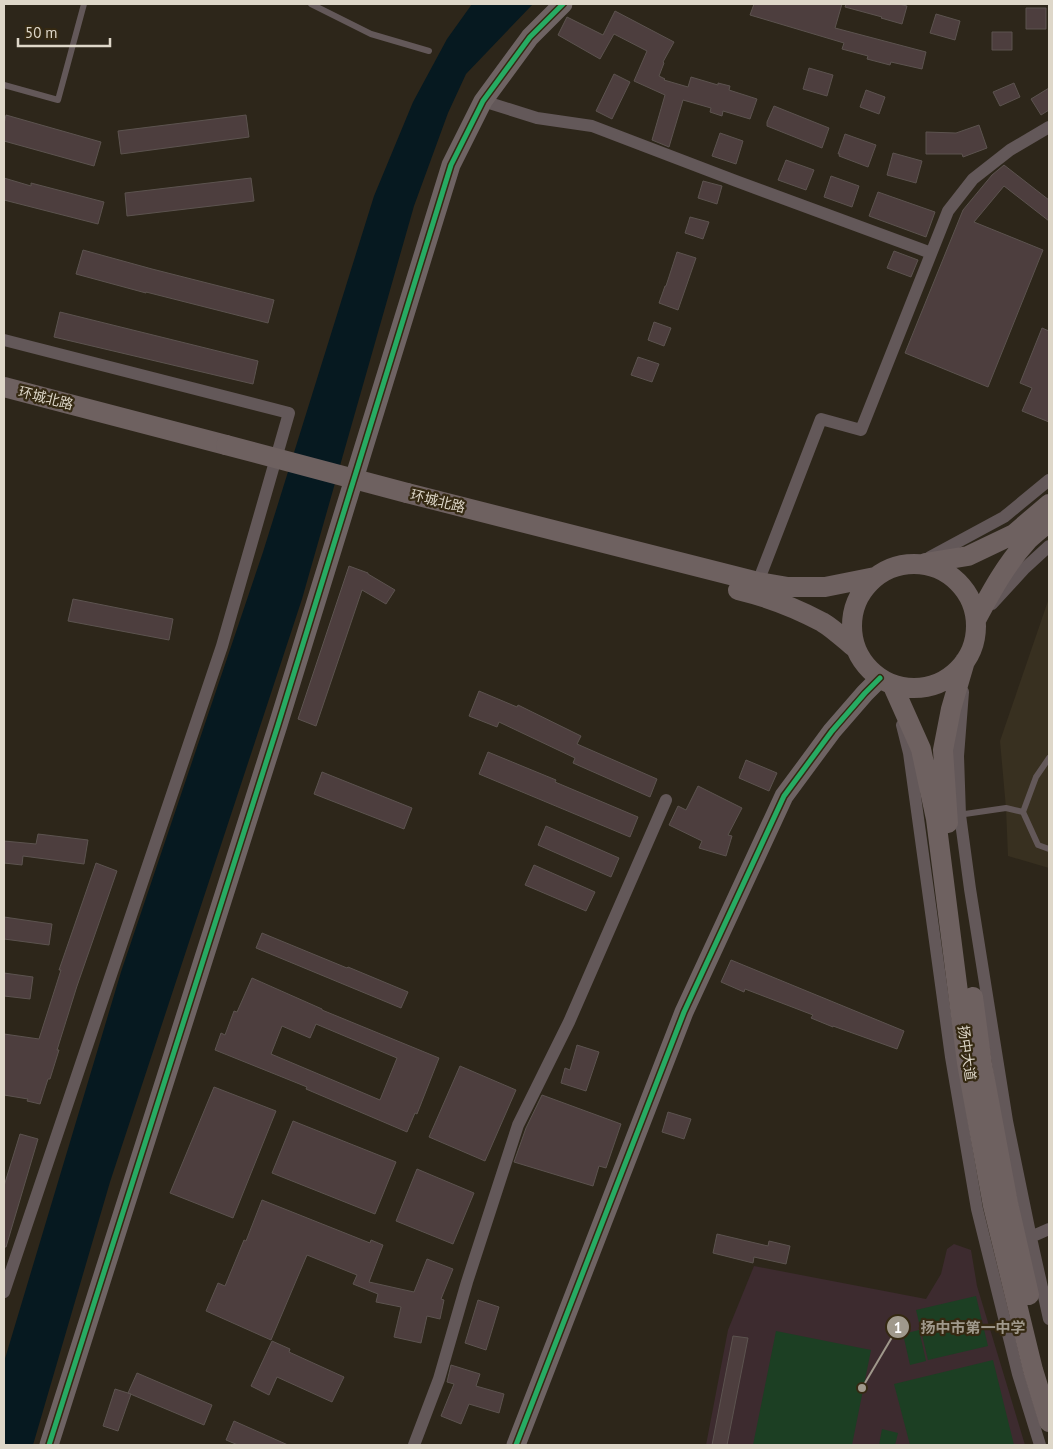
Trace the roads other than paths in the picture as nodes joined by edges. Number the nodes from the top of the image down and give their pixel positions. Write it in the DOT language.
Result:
graph roads {
  1 [pos="84,4"];
  2 [pos="311,4"];
  3 [pos="563,4"];
  4 [pos="429,51"];
  5 [pos="4,86"];
  6 [pos="483,101"];
  7 [pos="1049,127"];
  8 [pos="931,254"];
  9 [pos="4,340"];
  10 [pos="4,388"];
  11 [pos="4,401"];
  12 [pos="225,451"];
  13 [pos="1049,480"];
  14 [pos="406,498"];
  15 [pos="1049,504"];
  16 [pos="1049,522"];
  17 [pos="1049,546"];
  18 [pos="919,564"];
  19 [pos="875,577"];
  20 [pos="758,582"];
  21 [pos="976,620"];
  22 [pos="856,649"];
  23 [pos="965,661"];
  24 [pos="886,681"];
  25 [pos="1049,758"];
  26 [pos="666,800"];
  27 [pos="1023,812"];
  28 [pos="954,816"];
  29 [pos="1049,849"];
  30 [pos="1049,1229"];
  31 [pos="1024,1241"];
  32 [pos="4,1292"];
  33 [pos="1049,1319"];
  34 [pos="1049,1378"];
  35 [pos="1049,1422"];
  36 [pos="49,1445"];
  37 [pos="414,1445"];
  38 [pos="516,1445"];
  39 [pos="1040,1445"];
  1 -- 5 [label="lane"];
  2 -- 4 [label="lane"];
  3 -- 6 [label="street"];
  6 -- 8 [label="street"];
  6 -- 36 [label="street"];
  7 -- 8 [label="street"];
  8 -- 20 [label="street"];
  9 -- 32 [label="street"];
  10 -- 12 [label="main road, 环城北路"];
  11 -- 12 [label="main road, 环城北路"];
  12 -- 14 [label="main road, 环城北路, bridge"];
  13 -- 18 [label="street"];
  14 -- 20 [label="main road, 环城北路"];
  14 -- 22 [label="main road, 环城北路"];
  15 -- 18 [label="main road"];
  16 -- 21 [label="main road"];
  17 -- 21 [label="street"];
  18 -- 19 [label="main road"];
  18 -- 21 [label="main road"];
  19 -- 20 [label="main road, 环城北路"];
  19 -- 22 [label="main road"];
  21 -- 23 [label="main road"];
  22 -- 24 [label="main road"];
  23 -- 24 [label="main road"];
  23 -- 28 [label="main road, 扬中大道"];
  24 -- 35 [label="main road, 扬中大道"];
  24 -- 38 [label="street"];
  24 -- 39 [label="street"];
  25 -- 27 [label="lane"];
  26 -- 37 [label="street"];
  27 -- 28 [label="lane"];
  27 -- 29 [label="lane"];
  28 -- 31 [label="main road, 扬中大道"];
  30 -- 31 [label="street"];
  31 -- 33 [label="street"];
  31 -- 34 [label="main road, 扬中大道"];
}
